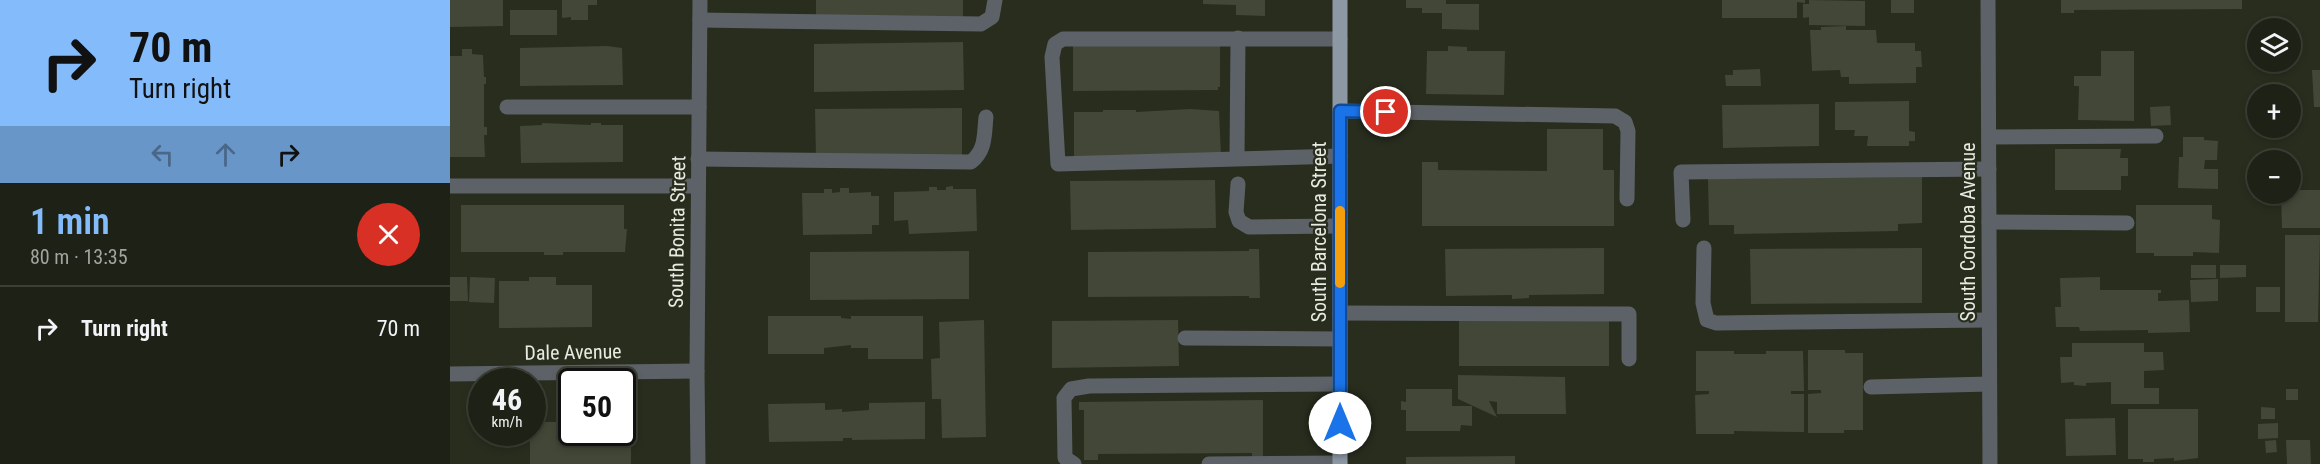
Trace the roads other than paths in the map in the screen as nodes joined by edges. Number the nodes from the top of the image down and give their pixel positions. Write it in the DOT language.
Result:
graph roads {
  1 [pos="700,0"];
  2 [pos="995,0"];
  3 [pos="1340,0"];
  4 [pos="1988,0"];
  5 [pos="700,20"];
  6 [pos="1238,38"];
  7 [pos="1340,39"];
  8 [pos="507,107"];
  9 [pos="699,107"];
  10 [pos="1340,111"];
  11 [pos="986,117"];
  12 [pos="2156,136"];
  13 [pos="1989,137"];
  14 [pos="1340,156"];
  15 [pos="1237,158"];
  16 [pos="698,159"];
  17 [pos="1989,169"];
  18 [pos="1238,184"];
  19 [pos="450,186"];
  20 [pos="698,186"];
  21 [pos="1627,199"];
  22 [pos="1683,220"];
  23 [pos="1989,222"];
  24 [pos="2127,223"];
  25 [pos="1340,225"];
  26 [pos="1704,248"];
  27 [pos="1340,313"];
  28 [pos="1989,320"];
  29 [pos="1185,338"];
  30 [pos="1340,339"];
  31 [pos="1629,360"];
  32 [pos="697,371"];
  33 [pos="450,374"];
  34 [pos="1340,384"];
  35 [pos="1989,384"];
  36 [pos="1871,387"];
  37 [pos="1340,463"];
  38 [pos="698,464"];
  39 [pos="1074,464"];
  40 [pos="1209,464"];
  41 [pos="1990,464"];
  1 -- 5 [label="street, South Bonita Street"];
  2 -- 5 [label="street"];
  3 -- 7 [label="main road, South Barcelona Street"];
  4 -- 13 [label="street, South Cordoba Avenue"];
  5 -- 9 [label="street, South Bonita Street"];
  6 -- 7 [label="street"];
  6 -- 15 [label="street"];
  6 -- 15 [label="street"];
  7 -- 10 [label="main road, South Barcelona Street"];
  8 -- 9 [label="street"];
  9 -- 16 [label="street, South Bonita Street"];
  10 -- 14 [label="main road, South Barcelona Street"];
  10 -- 21 [label="street"];
  11 -- 16 [label="street"];
  12 -- 13 [label="street"];
  13 -- 17 [label="street, South Cordoba Avenue"];
  14 -- 15 [label="street"];
  14 -- 25 [label="main road, South Barcelona Street"];
  16 -- 20 [label="street, South Bonita Street"];
  17 -- 22 [label="street"];
  17 -- 23 [label="street, South Cordoba Avenue"];
  18 -- 25 [label="street"];
  19 -- 20 [label="street"];
  20 -- 32 [label="street, South Bonita Street"];
  23 -- 24 [label="street"];
  23 -- 28 [label="street, South Cordoba Avenue"];
  25 -- 27 [label="main road, South Barcelona Street"];
  26 -- 28 [label="street"];
  27 -- 30 [label="main road, South Barcelona Street"];
  27 -- 31 [label="street"];
  28 -- 35 [label="street, South Cordoba Avenue"];
  29 -- 30 [label="street"];
  30 -- 34 [label="main road, South Barcelona Street"];
  32 -- 33 [label="street, Dale Avenue"];
  32 -- 38 [label="street, South Bonita Street"];
  34 -- 37 [label="main road, South Barcelona Street"];
  34 -- 39 [label="street"];
  35 -- 36 [label="street"];
  35 -- 41 [label="street, South Cordoba Avenue"];
  37 -- 40 [label="street"];
}
